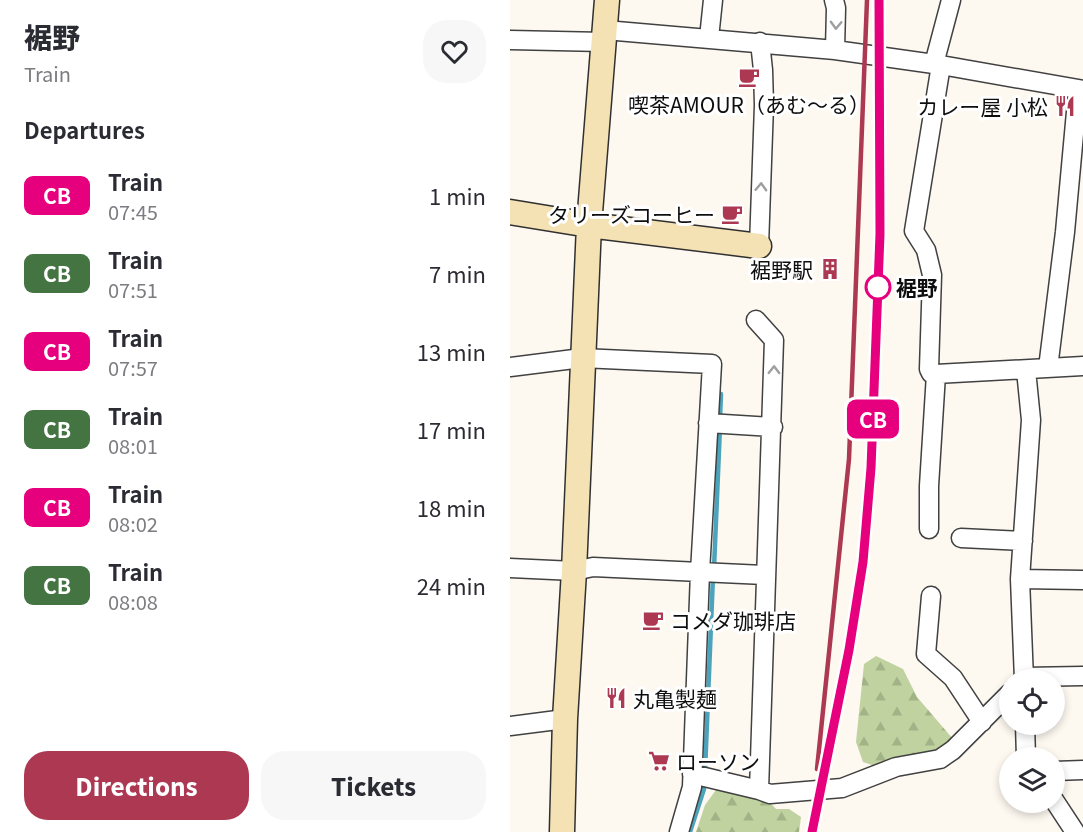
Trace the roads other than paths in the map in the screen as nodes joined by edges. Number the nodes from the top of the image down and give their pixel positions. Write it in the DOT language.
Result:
graph roads {
  1 [pos="607,0"];
  2 [pos="713,0"];
  3 [pos="834,0"];
  4 [pos="951,0"];
  5 [pos="604,36"];
  6 [pos="709,38"];
  7 [pos="510,40"];
  8 [pos="760,42"];
  9 [pos="835,50"];
  10 [pos="938,64"];
  11 [pos="1080,90"];
  12 [pos="510,212"];
  13 [pos="589,225"];
  14 [pos="759,246"];
  15 [pos="756,320"];
  16 [pos="582,358"];
  17 [pos="1083,366"];
  18 [pos="510,367"];
  19 [pos="1048,368"];
  20 [pos="1026,370"];
  21 [pos="936,374"];
  22 [pos="716,423"];
  23 [pos="773,427"];
  24 [pos="929,529"];
  25 [pos="961,538"];
  26 [pos="1023,541"];
  27 [pos="510,568"];
  28 [pos="574,572"];
  29 [pos="708,573"];
  30 [pos="766,575"];
  31 [pos="1020,579"];
  32 [pos="1083,580"];
  33 [pos="931,596"];
  34 [pos="1024,669"];
  35 [pos="1083,676"];
  36 [pos="1065,677"];
  37 [pos="999,704"];
  38 [pos="565,719"];
  39 [pos="982,722"];
  40 [pos="510,725"];
  41 [pos="1083,770"];
  42 [pos="1065,771"];
  43 [pos="701,776"];
  44 [pos="759,790"];
  45 [pos="1064,813"];
  46 [pos="1078,830"];
  47 [pos="561,832"];
  48 [pos="680,832"];
  1 -- 5 [label="street"];
  2 -- 6 [label="street"];
  3 -- 9 [label="street, one-way"];
  4 -- 10 [label="street"];
  5 -- 6 [label="street"];
  5 -- 7 [label="street"];
  5 -- 13 [label="street"];
  6 -- 8 [label="street"];
  8 -- 9 [label="street"];
  14 -- 8 [label="street, one-way"];
  9 -- 10 [label="street"];
  10 -- 11 [label="street"];
  10 -- 21 [label="street"];
  11 -- 19 [label="street"];
  12 -- 13 [label="street"];
  13 -- 14 [label="street"];
  13 -- 16 [label="street"];
  23 -- 15 [label="street, one-way"];
  16 -- 18 [label="street"];
  16 -- 22 [label="street"];
  16 -- 28 [label="street"];
  17 -- 19 [label="street"];
  19 -- 20 [label="street"];
  20 -- 21 [label="street"];
  20 -- 26 [label="street"];
  21 -- 24 [label="street"];
  22 -- 23 [label="street"];
  22 -- 29 [label="street"];
  23 -- 30 [label="street"];
  25 -- 26 [label="street"];
  26 -- 31 [label="street"];
  27 -- 28 [label="street"];
  28 -- 29 [label="street"];
  28 -- 38 [label="street"];
  29 -- 30 [label="street"];
  29 -- 43 [label="street"];
  30 -- 44 [label="street"];
  31 -- 32 [label="street"];
  31 -- 34 [label="street"];
  33 -- 39 [label="street"];
  35 -- 36 [label="street"];
  37 -- 39 [label="street"];
  38 -- 40 [label="street"];
  38 -- 47 [label="street"];
  39 -- 44 [label="street"];
  41 -- 42 [label="street"];
  43 -- 44 [label="street"];
  43 -- 48 [label="street"];
  45 -- 46 [label="street"];
}
